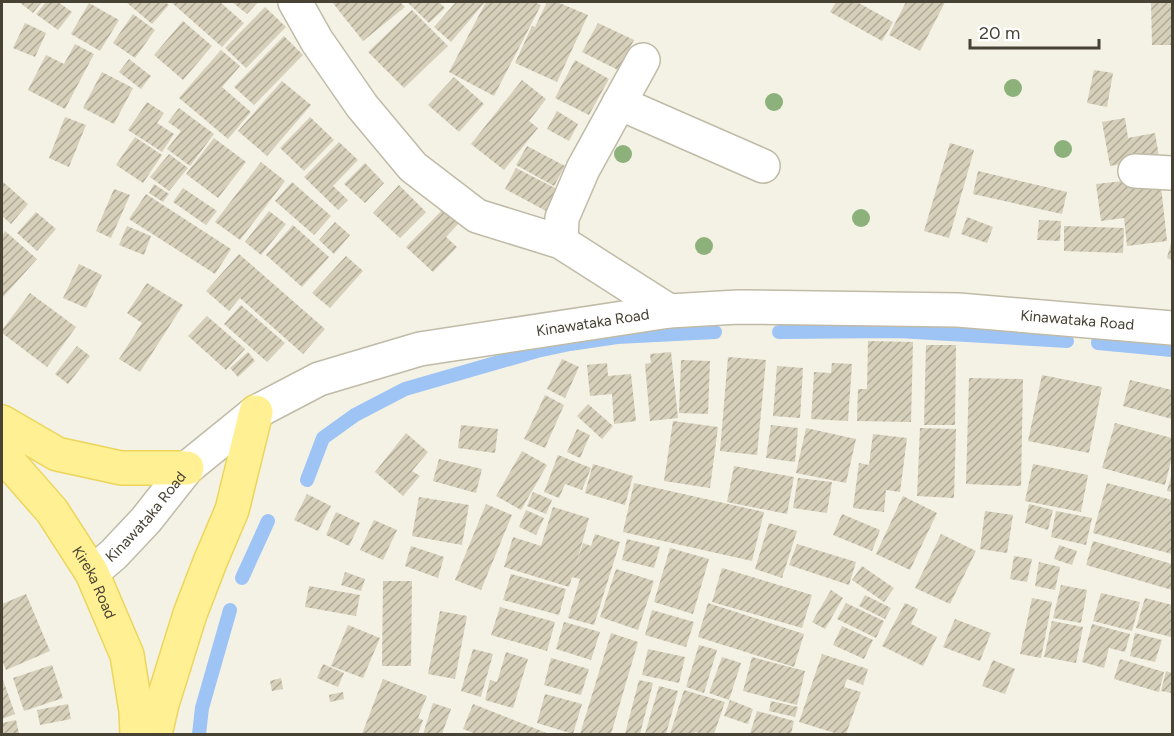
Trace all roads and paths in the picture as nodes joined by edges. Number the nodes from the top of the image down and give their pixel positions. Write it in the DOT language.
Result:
graph roads {
  1 [pos="295,2"];
  2 [pos="643,60"];
  3 [pos="620,103"];
  4 [pos="763,166"];
  5 [pos="1135,171"];
  6 [pos="1173,173"];
  7 [pos="561,242"];
  8 [pos="669,311"];
  9 [pos="1173,327"];
  10 [pos="256,412"];
  11 [pos="2,422"];
  12 [pos="2,454"];
  13 [pos="187,468"];
  14 [pos="92,573"];
  15 [pos="137,735"];
  16 [pos="155,735"];
  1 -- 7 [label="street"];
  2 -- 3 [label="street"];
  3 -- 4 [label="street"];
  3 -- 7 [label="street"];
  5 -- 6 [label="street"];
  7 -- 8 [label="street"];
  8 -- 9 [label="street, Kinawataka Road"];
  8 -- 10 [label="street, Kinawataka Road"];
  10 -- 13 [label="street, Kinawataka Road"];
  10 -- 16 [label="main road"];
  11 -- 13 [label="main road"];
  12 -- 14 [label="main road, Kireka Road"];
  13 -- 14 [label="street, Kinawataka Road"];
  14 -- 15 [label="main road, Kireka Road"];
}
